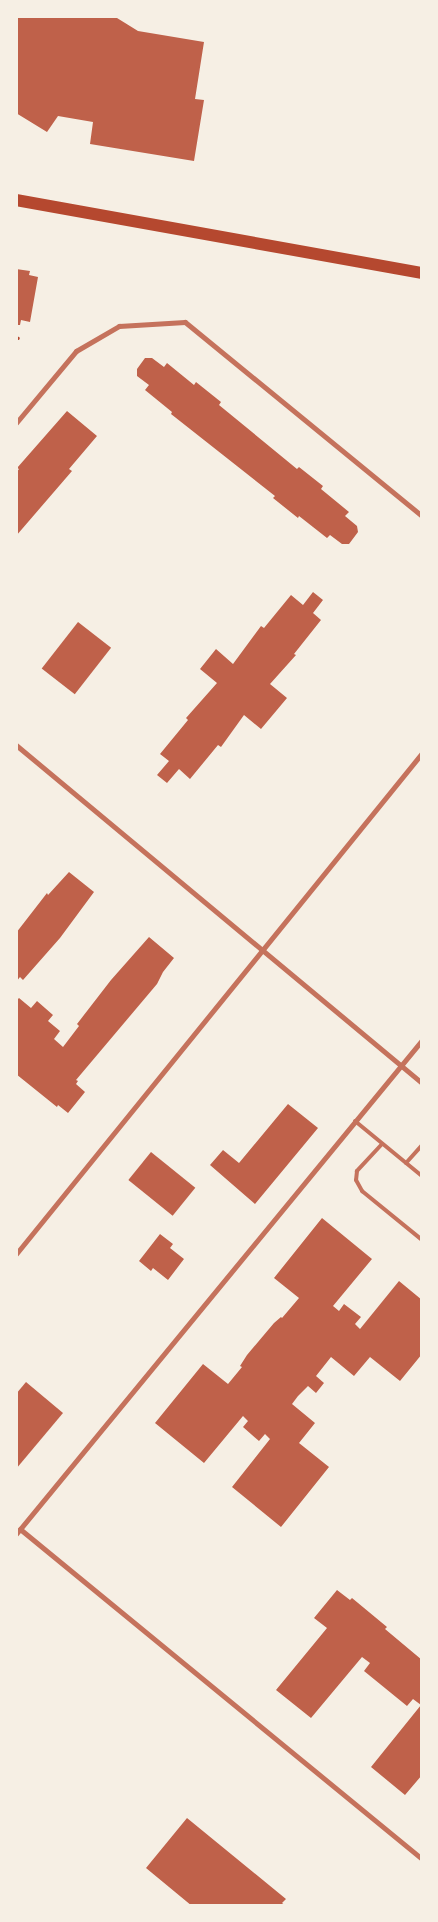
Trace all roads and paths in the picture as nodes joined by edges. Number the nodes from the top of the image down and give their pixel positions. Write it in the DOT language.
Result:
graph roads {
  1 [pos="16,200"];
  2 [pos="422,273"];
  3 [pos="16,423"];
  4 [pos="422,516"];
  5 [pos="16,745"];
  6 [pos="422,753"];
  7 [pos="262,951"];
  8 [pos="422,1040"];
  9 [pos="401,1066"];
  10 [pos="422,1083"];
  11 [pos="355,1121"];
  12 [pos="382,1144"];
  13 [pos="422,1145"];
  14 [pos="406,1163"];
  15 [pos="422,1176"];
  16 [pos="422,1240"];
  17 [pos="16,1254"];
  18 [pos="18,1532"];
  19 [pos="422,1859"];
  1 -- 2 [label="main road"];
  3 -- 4 [label="street"];
  5 -- 7 [label="street"];
  6 -- 7 [label="street"];
  7 -- 9 [label="street"];
  7 -- 17 [label="street"];
  8 -- 9 [label="street"];
  9 -- 10 [label="street"];
  9 -- 11 [label="street"];
  11 -- 12 [label="lane"];
  11 -- 18 [label="street"];
  12 -- 14 [label="lane"];
  12 -- 16 [label="lane"];
  13 -- 14 [label="lane"];
  14 -- 15 [label="lane"];
  18 -- 19 [label="street"];
}
